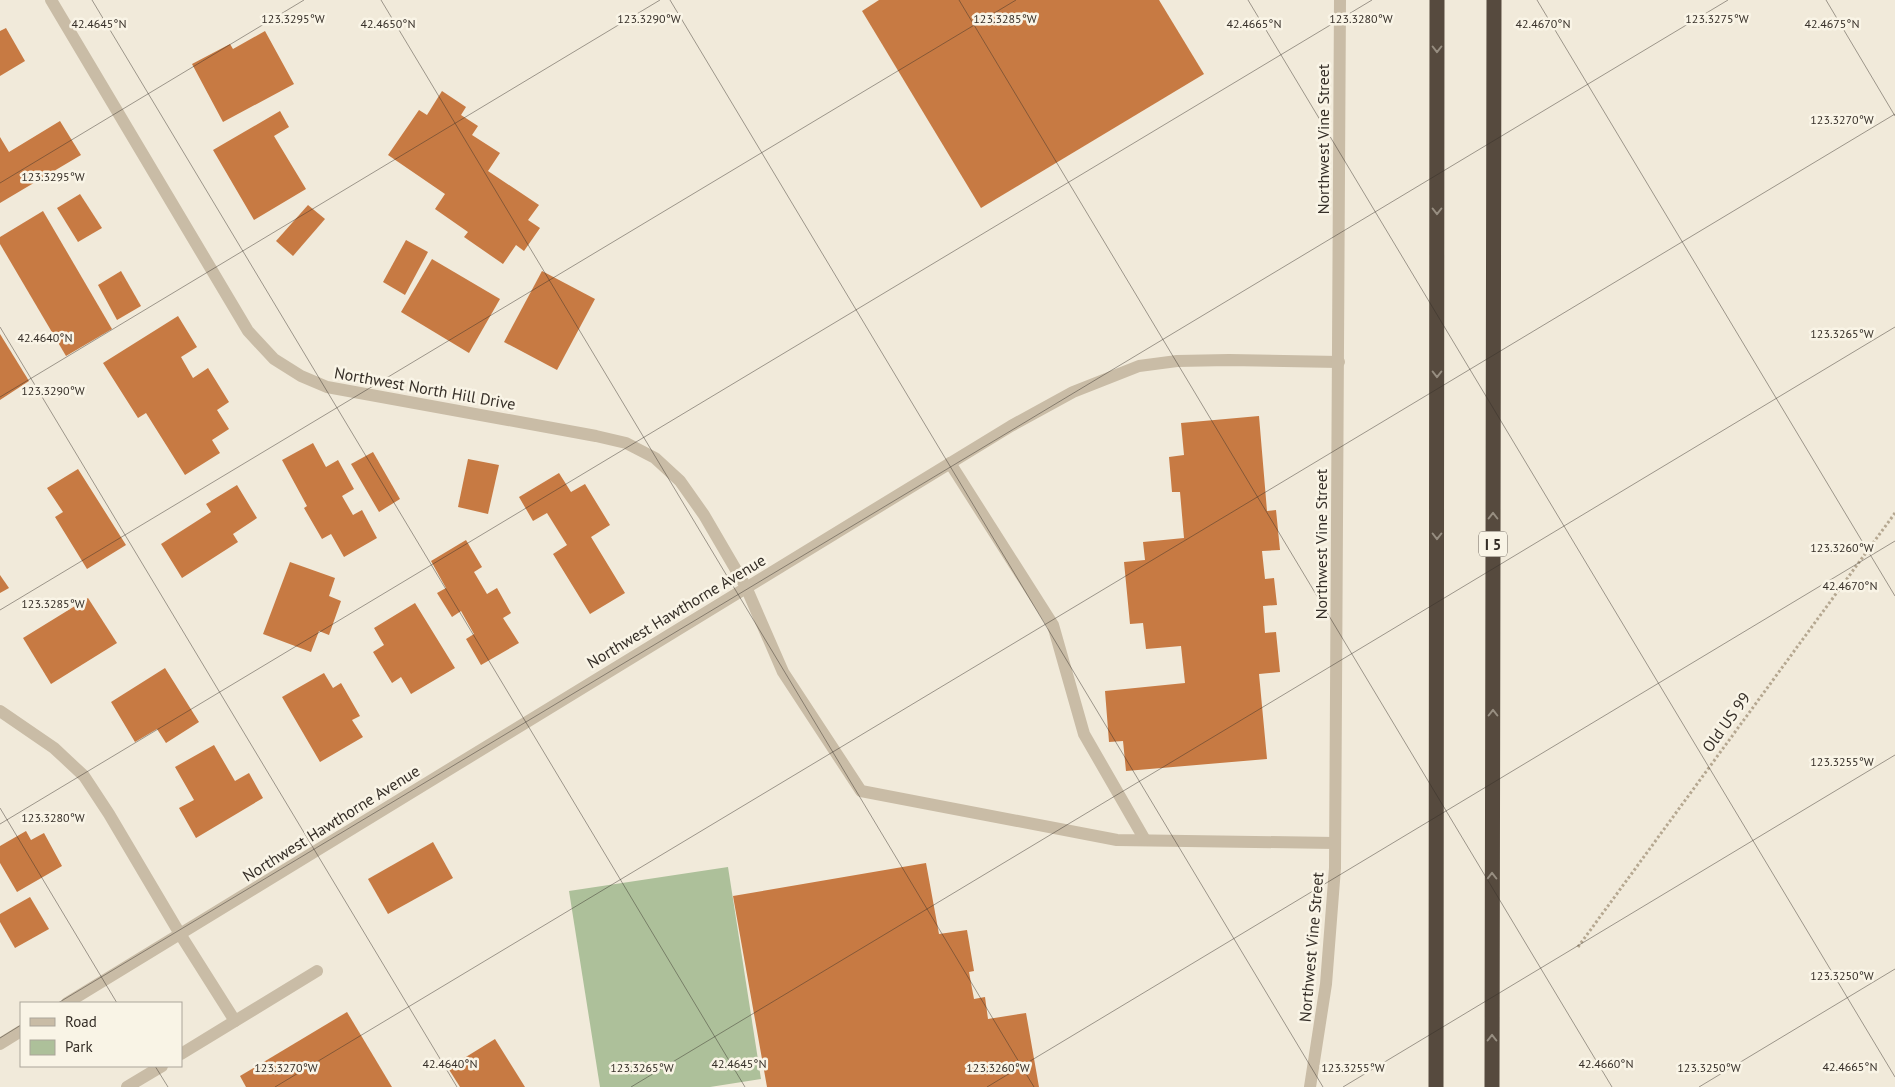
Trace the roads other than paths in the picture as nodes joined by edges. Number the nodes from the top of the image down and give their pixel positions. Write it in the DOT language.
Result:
graph roads {
  1 [pos="51,0"];
  2 [pos="1340,0"];
  3 [pos="1437,0"];
  4 [pos="1494,0"];
  5 [pos="1339,362"];
  6 [pos="950,463"];
  7 [pos="746,587"];
  8 [pos="0,711"];
  9 [pos="1145,840"];
  10 [pos="1335,843"];
  11 [pos="180,934"];
  12 [pos="317,971"];
  13 [pos="69,1002"];
  14 [pos="235,1021"];
  15 [pos="20,1032"];
  16 [pos="0,1044"];
  17 [pos="182,1053"];
  18 [pos="160,1067"];
  19 [pos="127,1087"];
  20 [pos="1310,1087"];
  21 [pos="1436,1087"];
  22 [pos="1492,1087"];
  1 -- 7 [label="street, Northwest North Hill Drive"];
  2 -- 5 [label="street, Northwest Vine Street"];
  3 -- 21 [label="highway, one-way"];
  22 -- 4 [label="highway, I 5, one-way"];
  5 -- 6 [label="street, Northwest Hawthorne Avenue"];
  5 -- 10 [label="street, Northwest Vine Street"];
  6 -- 7 [label="street, Northwest Hawthorne Avenue"];
  6 -- 9 [label="street"];
  7 -- 9 [label="street, Northwest North Hill Drive"];
  7 -- 11 [label="street, Northwest Hawthorne Avenue"];
  8 -- 11 [label="street"];
  9 -- 10 [label="street, Northwest North Hill Drive"];
  10 -- 20 [label="street, Northwest Vine Street"];
  11 -- 13 [label="street, Northwest Hawthorne Avenue"];
  11 -- 14 [label="street"];
  12 -- 14 [label="street"];
  14 -- 17 [label="street"];
  15 -- 16 [label="street"];
  18 -- 19 [label="street"];
}
